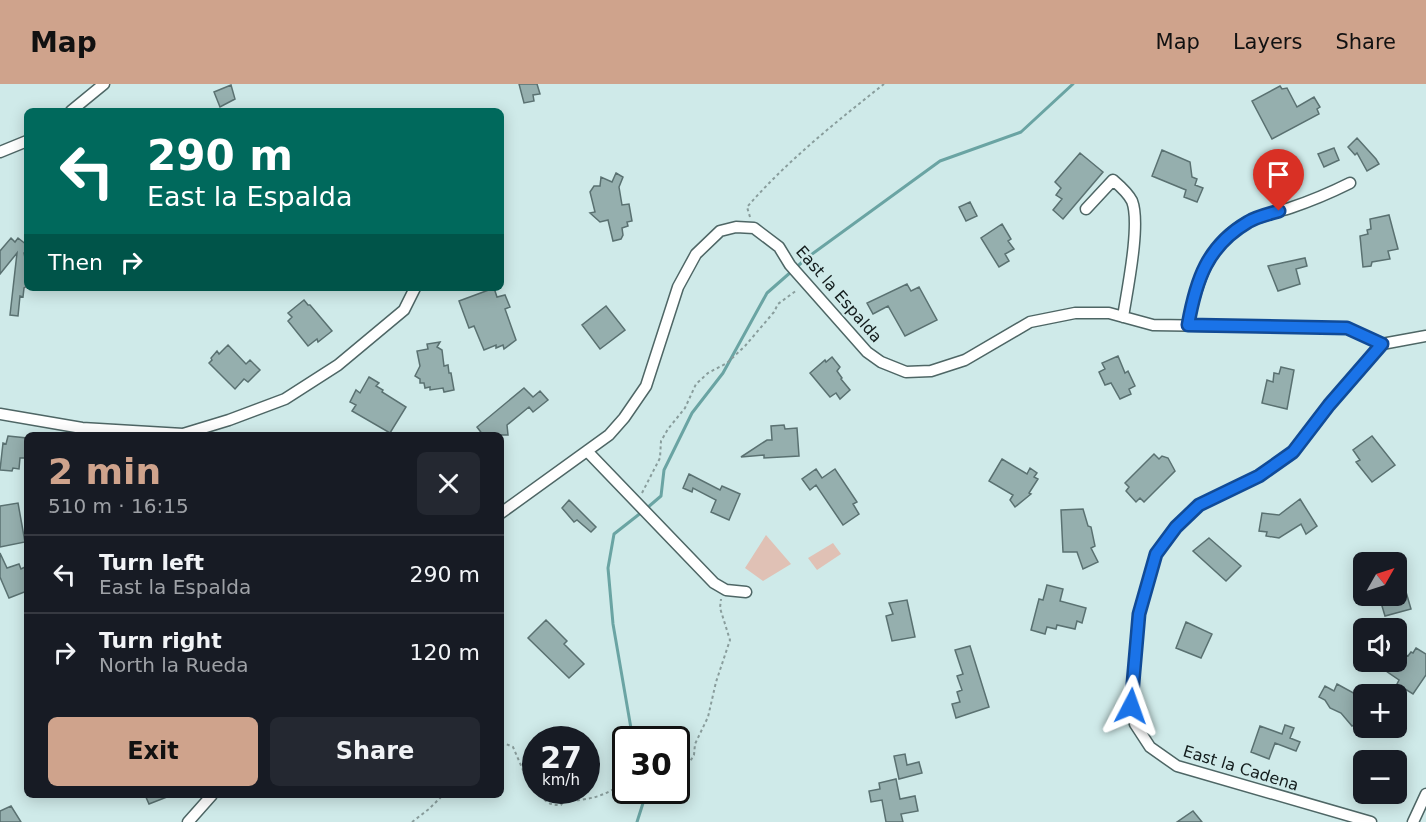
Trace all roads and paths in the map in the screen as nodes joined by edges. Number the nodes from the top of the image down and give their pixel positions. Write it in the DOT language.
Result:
graph roads {
  1 [pos="104,84"];
  2 [pos="884,84"];
  3 [pos="75,108"];
  4 [pos="24,142"];
  5 [pos="0,152"];
  6 [pos="1350,183"];
  7 [pos="1086,209"];
  8 [pos="753,228"];
  9 [pos="807,283"];
  10 [pos="414,291"];
  11 [pos="1123,317"];
  12 [pos="1188,325"];
  13 [pos="1426,336"];
  14 [pos="1382,344"];
  15 [pos="0,414"];
  16 [pos="140,432"];
  17 [pos="192,432"];
  18 [pos="587,451"];
  19 [pos="644,501"];
  20 [pos="504,511"];
  21 [pos="721,587"];
  22 [pos="746,592"];
  23 [pos="504,744"];
  24 [pos="690,761"];
  25 [pos="522,768"];
  26 [pos="1426,794"];
  27 [pos="209,798"];
  28 [pos="439,798"];
  29 [pos="188,822"];
  30 [pos="412,822"];
  31 [pos="1371,822"];
  32 [pos="1413,822"];
  1 -- 3 [label="street"];
  2 -- 8 [label="path"];
  4 -- 5 [label="street"];
  6 -- 12 [label="street"];
  7 -- 11 [label="street"];
  8 -- 9 [label="street, East la Espalda"];
  8 -- 18 [label="street"];
  9 -- 11 [label="street, East la Espalda"];
  9 -- 19 [label="path"];
  10 -- 17 [label="street"];
  11 -- 12 [label="street, East la Espalda"];
  12 -- 14 [label="street, East la Espalda"];
  13 -- 14 [label="street"];
  14 -- 31 [label="street, East la Cadena"];
  15 -- 16 [label="street"];
  18 -- 20 [label="street"];
  18 -- 21 [label="street"];
  21 -- 22 [label="street"];
  21 -- 24 [label="path"];
  23 -- 25 [label="path"];
  26 -- 32 [label="street"];
  27 -- 29 [label="street"];
  28 -- 30 [label="path"];
}
